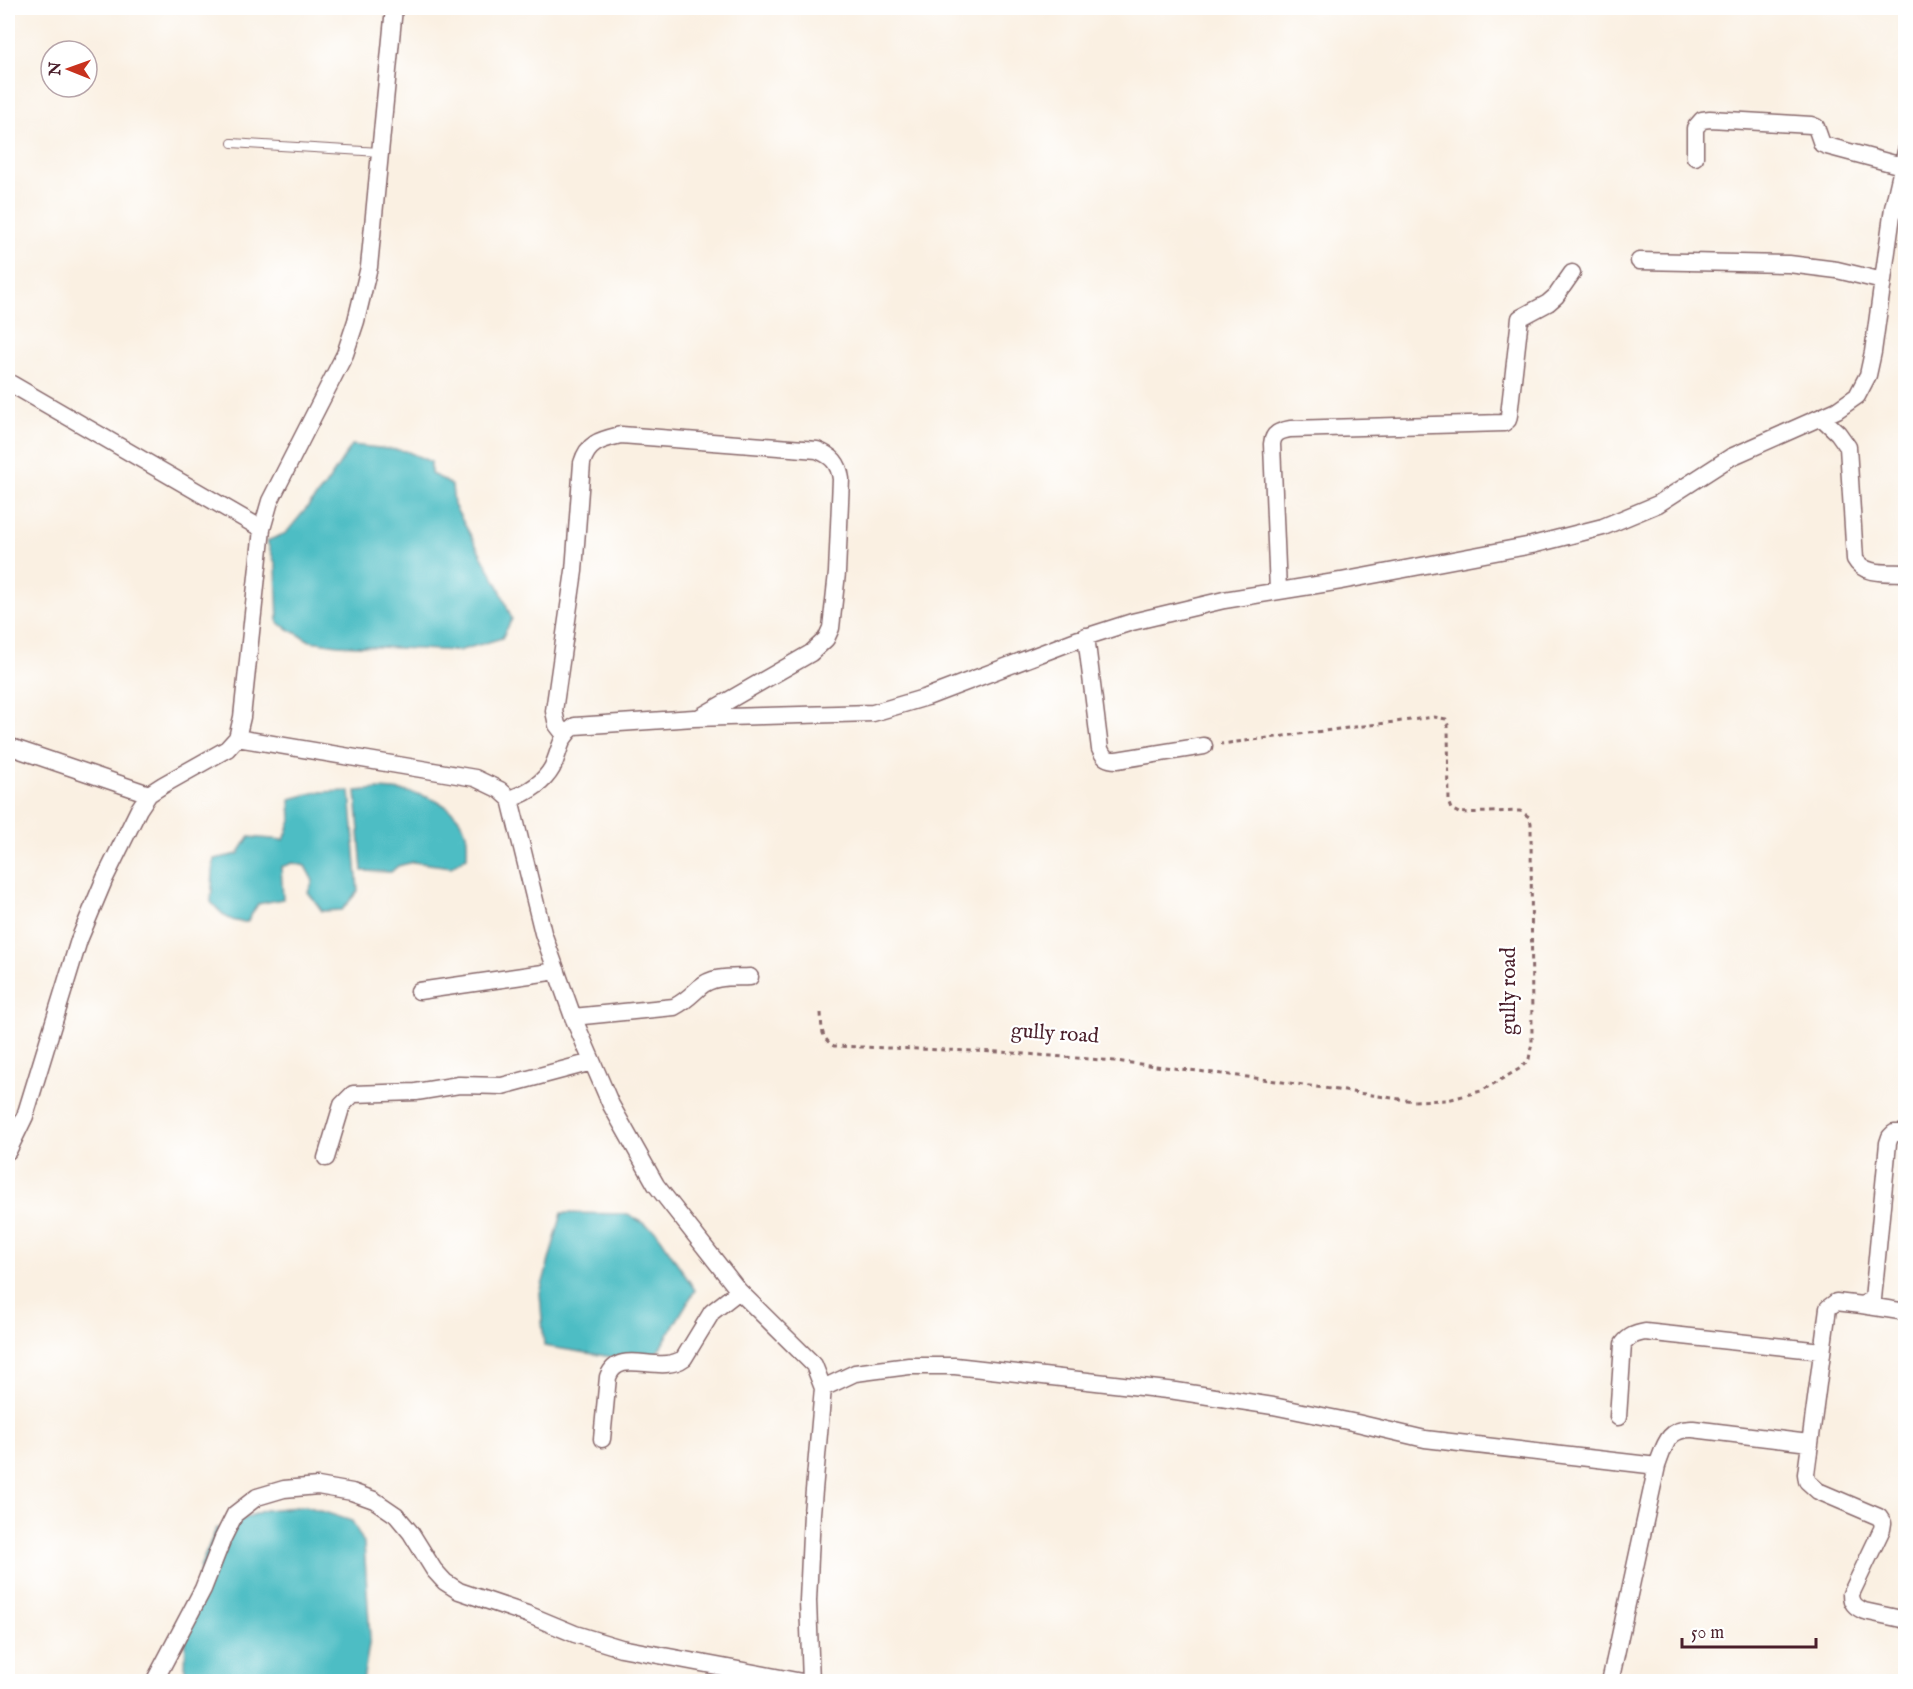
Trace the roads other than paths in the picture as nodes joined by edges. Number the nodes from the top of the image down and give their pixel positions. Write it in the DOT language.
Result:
graph roads {
  1 [pos="393,8"];
  2 [pos="232,143"];
  3 [pos="380,152"];
  4 [pos="1695,157"];
  5 [pos="1904,158"];
  6 [pos="1639,261"];
  7 [pos="1572,273"];
  8 [pos="1883,281"];
  9 [pos="8,382"];
  10 [pos="1822,418"];
  11 [pos="262,529"];
  12 [pos="1905,573"];
  13 [pos="1278,591"];
  14 [pos="1086,636"];
  15 [pos="699,717"];
  16 [pos="564,734"];
  17 [pos="237,738"];
  18 [pos="8,746"];
  19 [pos="1204,746"];
  20 [pos="149,794"];
  21 [pos="510,799"];
  22 [pos="557,971"];
  23 [pos="750,977"];
  24 [pos="419,991"];
  25 [pos="573,1017"];
  26 [pos="592,1062"];
  27 [pos="1905,1132"];
  28 [pos="8,1151"];
  29 [pos="326,1158"];
  30 [pos="739,1291"];
  31 [pos="1862,1305"];
  32 [pos="1905,1312"];
  33 [pos="1822,1352"];
  34 [pos="823,1388"];
  35 [pos="1618,1417"];
  36 [pos="602,1439"];
  37 [pos="1809,1443"];
  38 [pos="1657,1466"];
  39 [pos="1905,1620"];
  40 [pos="154,1682"];
  41 [pos="802,1682"];
  42 [pos="811,1682"];
  43 [pos="1610,1682"];
  1 -- 3 [label="street"];
  2 -- 3 [label="lane"];
  3 -- 11 [label="street"];
  4 -- 5 [label="street"];
  5 -- 8 [label="street"];
  6 -- 8 [label="street"];
  7 -- 13 [label="street"];
  8 -- 10 [label="street"];
  9 -- 11 [label="street"];
  10 -- 12 [label="street"];
  10 -- 13 [label="street"];
  11 -- 17 [label="street"];
  13 -- 14 [label="street"];
  14 -- 15 [label="street"];
  14 -- 19 [label="street"];
  15 -- 16 [label="street"];
  15 -- 16 [label="street"];
  16 -- 21 [label="street"];
  17 -- 20 [label="street"];
  17 -- 21 [label="street"];
  18 -- 20 [label="street"];
  20 -- 28 [label="street"];
  21 -- 22 [label="street"];
  22 -- 24 [label="street"];
  22 -- 25 [label="street"];
  23 -- 25 [label="street"];
  25 -- 26 [label="street"];
  26 -- 29 [label="street"];
  26 -- 30 [label="street"];
  27 -- 31 [label="street"];
  30 -- 34 [label="street"];
  30 -- 36 [label="street"];
  31 -- 32 [label="street"];
  31 -- 33 [label="street"];
  33 -- 35 [label="street"];
  33 -- 37 [label="street"];
  34 -- 38 [label="street"];
  34 -- 42 [label="street"];
  37 -- 38 [label="street"];
  37 -- 39 [label="street"];
  38 -- 43 [label="street"];
  40 -- 41 [label="street"];
}
